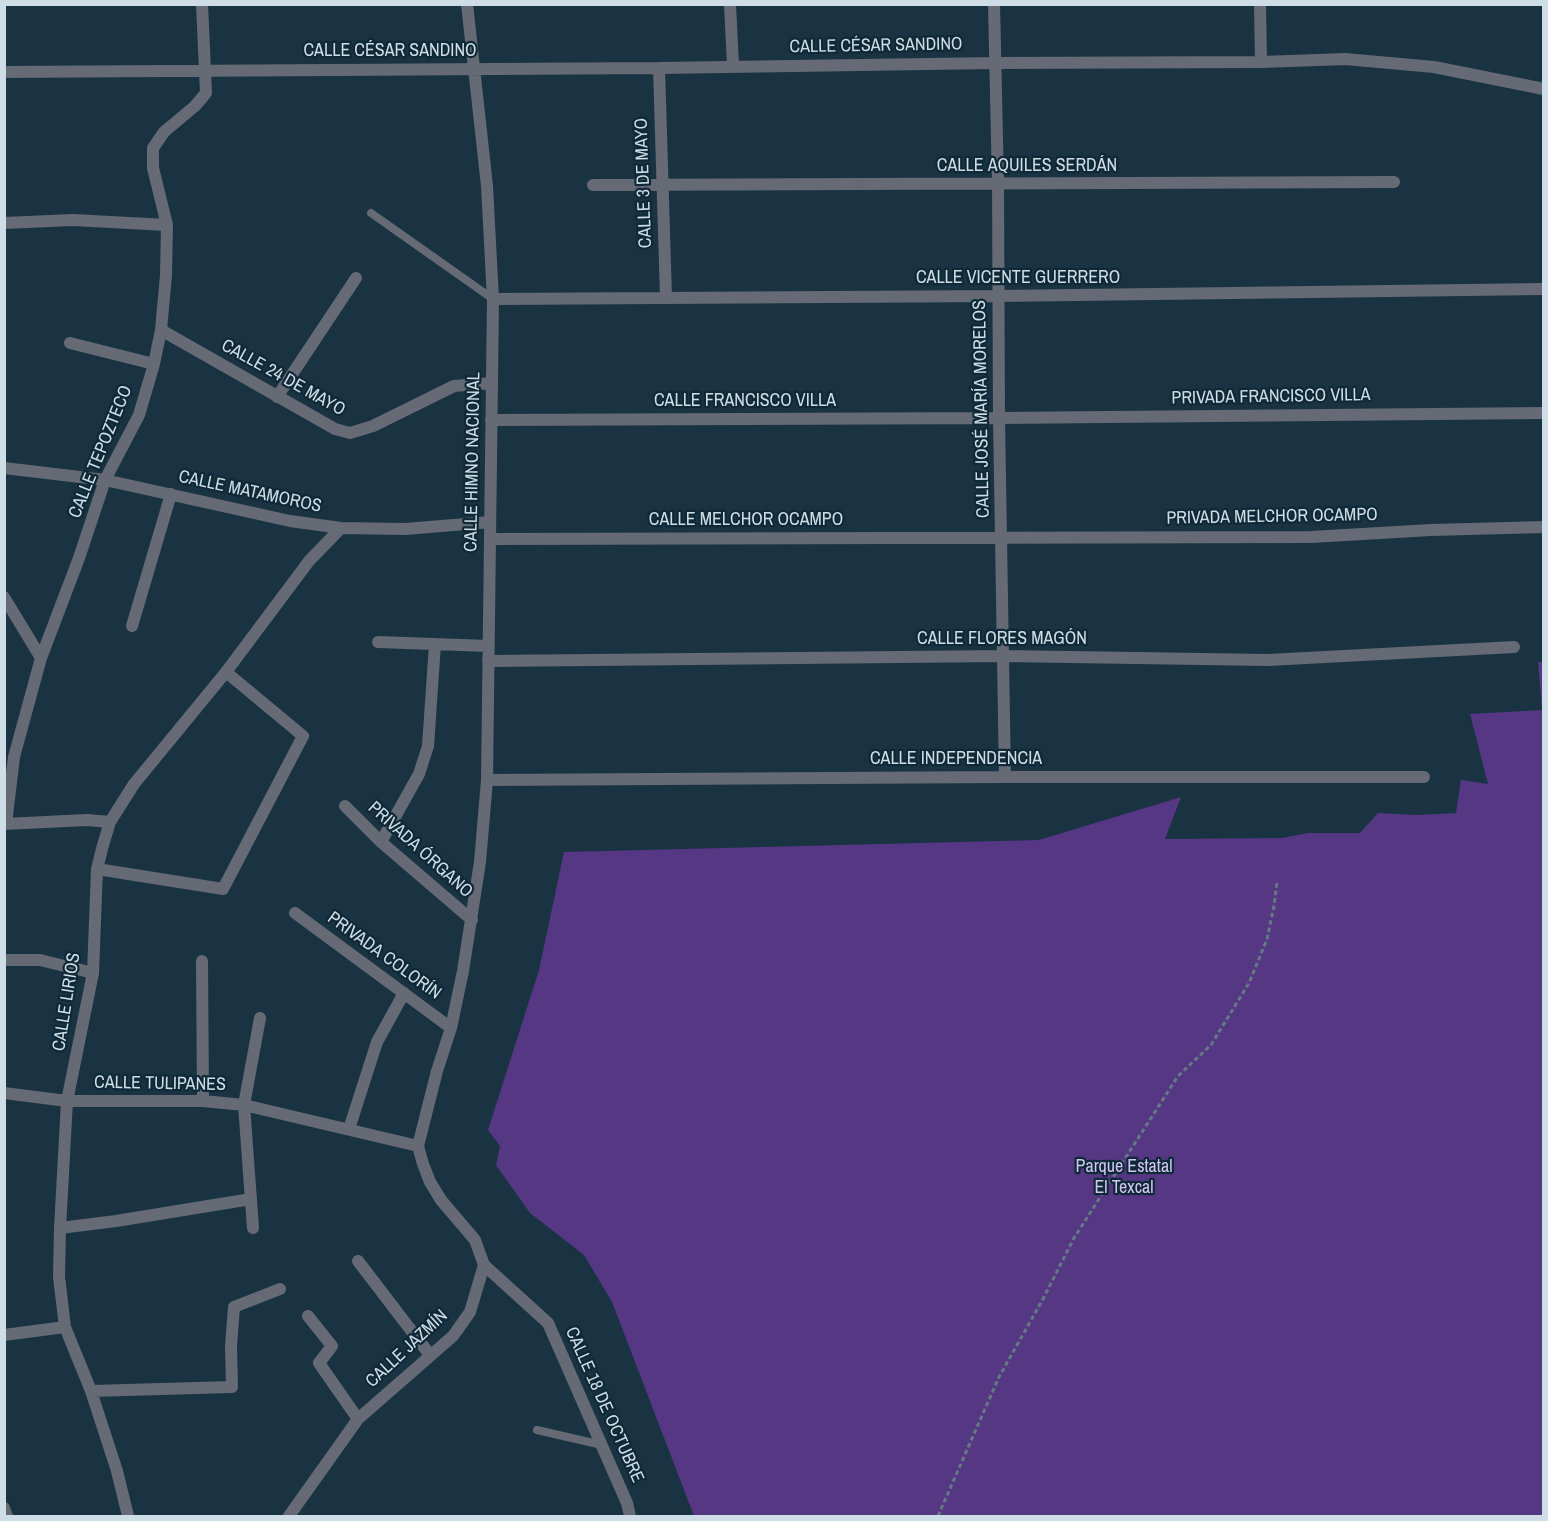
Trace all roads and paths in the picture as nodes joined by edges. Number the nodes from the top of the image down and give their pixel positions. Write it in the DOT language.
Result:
graph roads {
  1 [pos="202,4"];
  2 [pos="467,4"];
  3 [pos="730,4"];
  4 [pos="994,4"];
  5 [pos="1260,4"];
  6 [pos="1260,62"];
  7 [pos="995,63"];
  8 [pos="733,66"];
  9 [pos="474,68"];
  10 [pos="659,68"];
  11 [pos="206,70"];
  12 [pos="4,72"];
  13 [pos="1544,89"];
  14 [pos="1394,182"];
  15 [pos="998,184"];
  16 [pos="593,185"];
  17 [pos="662,185"];
  18 [pos="371,213"];
  19 [pos="4,223"];
  20 [pos="167,225"];
  21 [pos="357,278"];
  22 [pos="1544,289"];
  23 [pos="999,296"];
  24 [pos="666,297"];
  25 [pos="493,298"];
  26 [pos="161,330"];
  27 [pos="70,343"];
  28 [pos="154,364"];
  29 [pos="492,383"];
  30 [pos="277,397"];
  31 [pos="1544,413"];
  32 [pos="999,418"];
  33 [pos="491,420"];
  34 [pos="4,468"];
  35 [pos="105,480"];
  36 [pos="171,494"];
  37 [pos="490,522"];
  38 [pos="1544,527"];
  39 [pos="341,528"];
  40 [pos="1002,537"];
  41 [pos="490,539"];
  42 [pos="4,597"];
  43 [pos="132,626"];
  44 [pos="378,642"];
  45 [pos="435,644"];
  46 [pos="489,646"];
  47 [pos="1514,647"];
  48 [pos="1004,656"];
  49 [pos="41,658"];
  50 [pos="488,660"];
  51 [pos="226,672"];
  52 [pos="1005,777"];
  53 [pos="1424,777"];
  54 [pos="487,780"];
  55 [pos="345,806"];
  56 [pos="110,822"];
  57 [pos="5,824"];
  58 [pos="381,842"];
  59 [pos="97,869"];
  60 [pos="1276,882"];
  61 [pos="295,913"];
  62 [pos="472,920"];
  63 [pos="4,960"];
  64 [pos="202,961"];
  65 [pos="93,973"];
  66 [pos="404,993"];
  67 [pos="260,1018"];
  68 [pos="451,1028"];
  69 [pos="4,1093"];
  70 [pos="67,1101"];
  71 [pos="203,1101"];
  72 [pos="244,1105"];
  73 [pos="349,1129"];
  74 [pos="418,1146"];
  75 [pos="251,1199"];
  76 [pos="60,1228"];
  77 [pos="253,1228"];
  78 [pos="358,1261"];
  79 [pos="484,1265"];
  80 [pos="280,1289"];
  81 [pos="308,1316"];
  82 [pos="65,1327"];
  83 [pos="4,1335"];
  84 [pos="430,1355"];
  85 [pos="91,1391"];
  86 [pos="358,1419"];
  87 [pos="537,1430"];
  88 [pos="602,1445"];
  89 [pos="4,1508"];
  90 [pos="7,1516"];
  91 [pos="128,1516"];
  92 [pos="289,1516"];
  93 [pos="630,1516"];
  94 [pos="938,1516"];
  1 -- 11 [label="street"];
  2 -- 9 [label="street, CALLE HIMNO NACIONAL"];
  3 -- 8 [label="street"];
  4 -- 7 [label="street, CALLE JOSÉ MARÍA MORELOS"];
  5 -- 6 [label="street"];
  6 -- 7 [label="street, CALLE CÉSAR SANDINO"];
  6 -- 13 [label="street, CALLE CÉSAR SANDINO"];
  7 -- 8 [label="street, CALLE CÉSAR SANDINO"];
  7 -- 15 [label="street, CALLE JOSÉ MARÍA MORELOS"];
  8 -- 10 [label="street, CALLE CÉSAR SANDINO"];
  9 -- 10 [label="street, CALLE CÉSAR SANDINO"];
  9 -- 11 [label="street, CALLE CÉSAR SANDINO"];
  9 -- 25 [label="street, CALLE HIMNO NACIONAL"];
  10 -- 17 [label="street, CALLE 3 DE MAYO"];
  11 -- 12 [label="street, CALLE CÉSAR SANDINO"];
  11 -- 20 [label="street, CALLE TEPOZTECO"];
  14 -- 15 [label="street, CALLE AQUILES SERDÁN"];
  15 -- 17 [label="street, CALLE AQUILES SERDÁN"];
  15 -- 23 [label="street, CALLE JOSÉ MARÍA MORELOS"];
  16 -- 17 [label="street, CALLE AQUILES SERDÁN"];
  17 -- 24 [label="street, CALLE 3 DE MAYO"];
  18 -- 25 [label="lane"];
  19 -- 20 [label="street"];
  20 -- 26 [label="street, CALLE TEPOZTECO"];
  21 -- 30 [label="street"];
  22 -- 23 [label="street, CALLE VICENTE GUERRERO"];
  23 -- 24 [label="street, CALLE VICENTE GUERRERO"];
  23 -- 32 [label="street, CALLE JOSÉ MARÍA MORELOS"];
  24 -- 25 [label="street, CALLE VICENTE GUERRERO"];
  25 -- 29 [label="street, CALLE HIMNO NACIONAL"];
  26 -- 28 [label="street, CALLE TEPOZTECO"];
  26 -- 30 [label="street, CALLE 24 DE MAYO"];
  27 -- 28 [label="street"];
  28 -- 35 [label="street, CALLE TEPOZTECO"];
  29 -- 30 [label="street, CALLE 24 DE MAYO"];
  29 -- 33 [label="street, CALLE HIMNO NACIONAL"];
  31 -- 32 [label="street, PRIVADA FRANCISCO VILLA"];
  32 -- 33 [label="street, CALLE FRANCISCO VILLA"];
  32 -- 40 [label="street, CALLE JOSÉ MARÍA MORELOS"];
  33 -- 37 [label="street, CALLE HIMNO NACIONAL"];
  34 -- 35 [label="street, CALLE MATAMOROS"];
  35 -- 36 [label="street, CALLE MATAMOROS"];
  35 -- 49 [label="street, CALLE TEPOZTECO"];
  36 -- 39 [label="street, CALLE MATAMOROS"];
  36 -- 43 [label="street"];
  37 -- 39 [label="street, CALLE MATAMOROS"];
  37 -- 41 [label="street, CALLE HIMNO NACIONAL"];
  38 -- 40 [label="street, PRIVADA MELCHOR OCAMPO"];
  39 -- 51 [label="street, CALLE LIRIOS"];
  40 -- 41 [label="street, CALLE MELCHOR OCAMPO"];
  40 -- 48 [label="street, CALLE JOSÉ MARÍA MORELOS"];
  41 -- 46 [label="street, CALLE HIMNO NACIONAL"];
  42 -- 49 [label="street"];
  44 -- 45 [label="street"];
  45 -- 46 [label="street"];
  45 -- 58 [label="street"];
  46 -- 50 [label="street, CALLE HIMNO NACIONAL"];
  47 -- 48 [label="street, CALLE FLORES MAGÓN"];
  48 -- 50 [label="street, CALLE FLORES MAGÓN"];
  48 -- 52 [label="street, CALLE JOSÉ MARÍA MORELOS"];
  49 -- 57 [label="street, CALLE TEPOZTECO"];
  50 -- 54 [label="street, CALLE HIMNO NACIONAL"];
  51 -- 56 [label="street, CALLE LIRIOS"];
  51 -- 59 [label="street"];
  52 -- 53 [label="street, CALLE INDEPENDENCIA"];
  52 -- 54 [label="street, CALLE INDEPENDENCIA"];
  54 -- 62 [label="street, CALLE HIMNO NACIONAL"];
  55 -- 58 [label="street, PRIVADA ÓRGANO"];
  56 -- 57 [label="street"];
  56 -- 59 [label="street, CALLE LIRIOS"];
  58 -- 62 [label="street, PRIVADA ÓRGANO"];
  59 -- 65 [label="street, CALLE LIRIOS"];
  60 -- 94 [label="path"];
  61 -- 66 [label="street, PRIVADA COLORÍN"];
  62 -- 68 [label="street"];
  63 -- 65 [label="street"];
  64 -- 71 [label="street"];
  65 -- 70 [label="street, CALLE LIRIOS"];
  66 -- 68 [label="street, PRIVADA COLORÍN"];
  66 -- 73 [label="street"];
  67 -- 72 [label="street"];
  68 -- 74 [label="street"];
  69 -- 70 [label="street, CALLE TULIPANES"];
  70 -- 71 [label="street, CALLE TULIPANES"];
  70 -- 76 [label="street, CALLE LIRIOS"];
  71 -- 72 [label="street, CALLE TULIPANES"];
  72 -- 73 [label="street, CALLE TULIPANES"];
  72 -- 75 [label="street"];
  73 -- 74 [label="street, CALLE TULIPANES"];
  74 -- 79 [label="street"];
  75 -- 76 [label="street"];
  75 -- 77 [label="street"];
  76 -- 82 [label="street, CALLE LIRIOS"];
  78 -- 84 [label="street"];
  79 -- 84 [label="street, CALLE JAZMÍN"];
  79 -- 88 [label="street, CALLE 18 DE OCTUBRE"];
  80 -- 85 [label="street"];
  81 -- 86 [label="street"];
  82 -- 83 [label="street"];
  82 -- 85 [label="street, CALLE LIRIOS"];
  84 -- 86 [label="street, CALLE JAZMÍN"];
  85 -- 91 [label="street, CALLE LIRIOS"];
  86 -- 92 [label="street, CALLE JAZMÍN"];
  87 -- 88 [label="lane"];
  88 -- 93 [label="street, CALLE 18 DE OCTUBRE"];
  89 -- 90 [label="street"];
}
